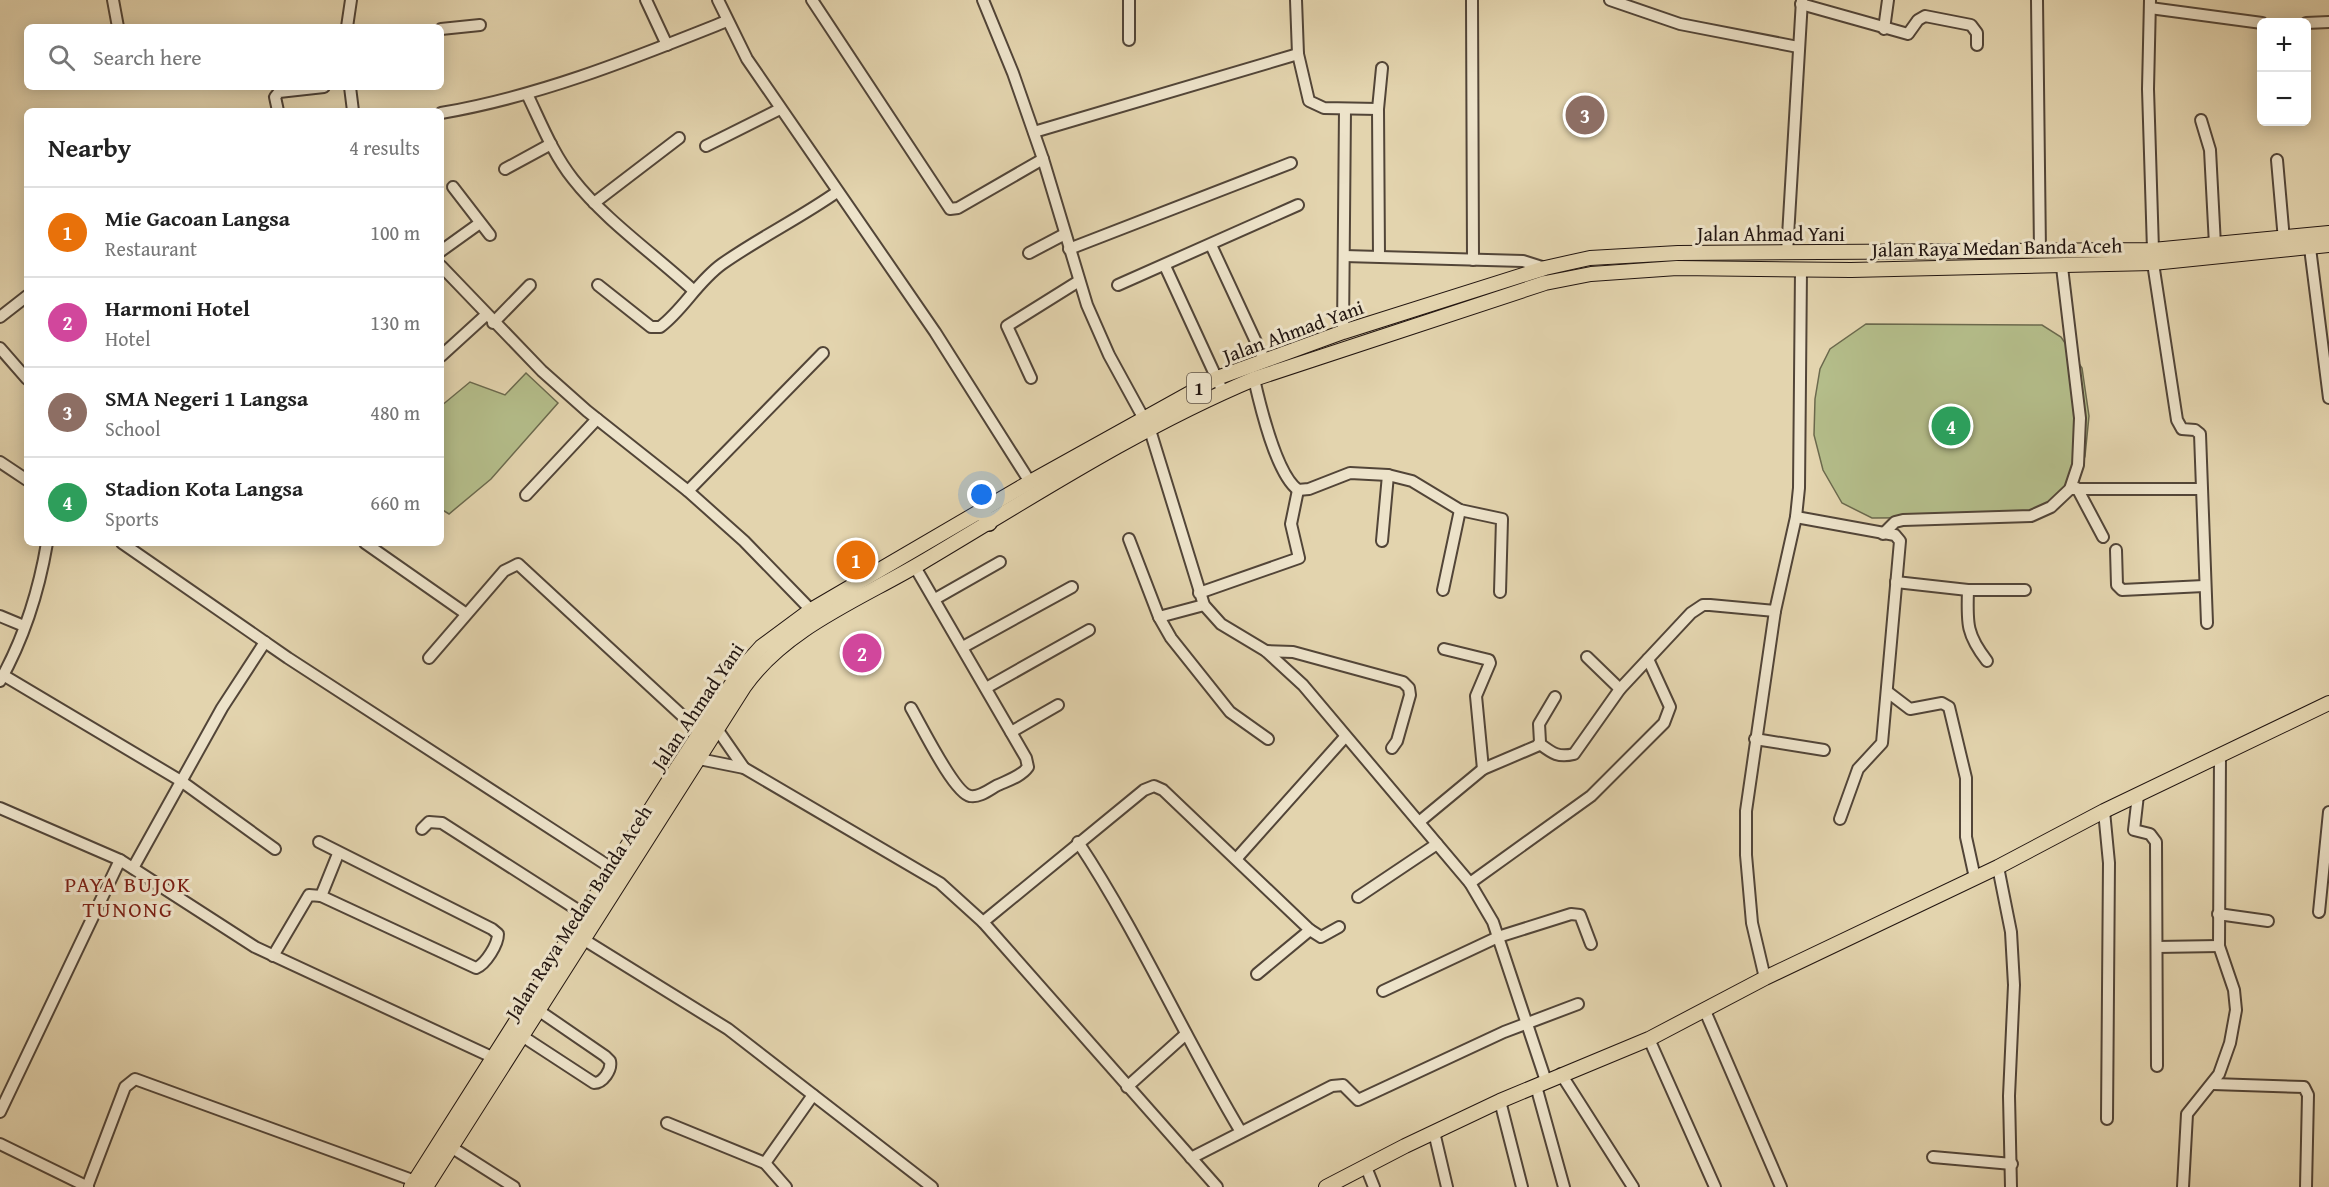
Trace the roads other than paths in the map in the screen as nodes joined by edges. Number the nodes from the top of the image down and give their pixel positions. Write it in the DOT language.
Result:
graph roads {
  1 [pos="113,0"];
  2 [pos="351,0"];
  3 [pos="646,0"];
  4 [pos="718,0"];
  5 [pos="812,0"];
  6 [pos="982,0"];
  7 [pos="1129,0"];
  8 [pos="1296,0"];
  9 [pos="1472,0"];
  10 [pos="1610,0"];
  11 [pos="1888,0"];
  12 [pos="2037,0"];
  13 [pos="1801,2"];
  14 [pos="2150,4"];
  15 [pos="727,21"];
  16 [pos="2257,22"];
  17 [pos="2329,22"];
  18 [pos="2311,23"];
  19 [pos="117,24"];
  20 [pos="347,24"];
  21 [pos="480,25"];
  22 [pos="444,28"];
  23 [pos="1884,29"];
  24 [pos="1128,40"];
  25 [pos="667,45"];
  26 [pos="1977,45"];
  27 [pos="1798,47"];
  28 [pos="1298,54"];
  29 [pos="1382,68"];
  30 [pos="297,90"];
  31 [pos="350,90"];
  32 [pos="527,94"];
  33 [pos="277,108"];
  34 [pos="353,108"];
  35 [pos="780,109"];
  36 [pos="1345,109"];
  37 [pos="1378,109"];
  38 [pos="444,112"];
  39 [pos="2201,120"];
  40 [pos="1034,132"];
  41 [pos="679,138"];
  42 [pos="551,144"];
  43 [pos="706,146"];
  44 [pos="1043,159"];
  45 [pos="2277,160"];
  46 [pos="1291,163"];
  47 [pos="505,169"];
  48 [pos="453,187"];
  49 [pos="837,192"];
  50 [pos="594,203"];
  51 [pos="1298,205"];
  52 [pos="480,223"];
  53 [pos="2329,233"];
  54 [pos="1065,234"];
  55 [pos="490,235"];
  56 [pos="2284,240"];
  57 [pos="1211,245"];
  58 [pos="2215,245"];
  59 [pos="2329,245"];
  60 [pos="2310,248"];
  61 [pos="444,249"];
  62 [pos="1069,249"];
  63 [pos="2040,251"];
  64 [pos="1029,253"];
  65 [pos="1787,253"];
  66 [pos="1344,256"];
  67 [pos="1379,256"];
  68 [pos="2153,257"];
  69 [pos="1473,260"];
  70 [pos="1165,266"];
  71 [pos="2062,267"];
  72 [pos="1545,268"];
  73 [pos="444,269"];
  74 [pos="1801,270"];
  75 [pos="1079,281"];
  76 [pos="530,285"];
  77 [pos="598,285"];
  78 [pos="1118,285"];
  79 [pos="693,290"];
  80 [pos="24,298"];
  81 [pos="0,317"];
  82 [pos="489,319"];
  83 [pos="1343,332"];
  84 [pos="0,348"];
  85 [pos="823,353"];
  86 [pos="444,355"];
  87 [pos="1264,359"];
  88 [pos="24,376"];
  89 [pos="1031,378"];
  90 [pos="1217,378"];
  91 [pos="1254,379"];
  92 [pos="1223,392"];
  93 [pos="2329,398"];
  94 [pos="597,419"];
  95 [pos="1147,424"];
  96 [pos="0,462"];
  97 [pos="1388,475"];
  98 [pos="24,478"];
  99 [pos="1030,482"];
  100 [pos="2073,489"];
  101 [pos="2200,489"];
  102 [pos="1298,490"];
  103 [pos="688,491"];
  104 [pos="526,495"];
  105 [pos="1460,510"];
  106 [pos="985,517"];
  107 [pos="1796,517"];
  108 [pos="1883,534"];
  109 [pos="2103,537"];
  110 [pos="1129,539"];
  111 [pos="1382,541"];
  112 [pos="46,546"];
  113 [pos="126,546"];
  114 [pos="369,546"];
  115 [pos="2116,550"];
  116 [pos="1000,562"];
  117 [pos="915,567"];
  118 [pos="1896,582"];
  119 [pos="2204,586"];
  120 [pos="1072,587"];
  121 [pos="1443,590"];
  122 [pos="1968,590"];
  123 [pos="2025,590"];
  124 [pos="1500,592"];
  125 [pos="1199,593"];
  126 [pos="935,599"];
  127 [pos="1204,605"];
  128 [pos="811,610"];
  129 [pos="1775,611"];
  130 [pos="465,613"];
  131 [pos="0,616"];
  132 [pos="1159,617"];
  133 [pos="2207,623"];
  134 [pos="24,626"];
  135 [pos="1089,630"];
  136 [pos="265,642"];
  137 [pos="963,647"];
  138 [pos="1444,649"];
  139 [pos="1266,651"];
  140 [pos="1587,657"];
  141 [pos="429,658"];
  142 [pos="1648,659"];
  143 [pos="1987,661"];
  144 [pos="2,678"];
  145 [pos="986,688"];
  146 [pos="1620,688"];
  147 [pos="1889,693"];
  148 [pos="1555,697"];
  149 [pos="2329,703"];
  150 [pos="1058,705"];
  151 [pos="911,708"];
  152 [pos="717,729"];
  153 [pos="1011,732"];
  154 [pos="701,733"];
  155 [pos="1345,738"];
  156 [pos="1268,739"];
  157 [pos="1755,739"];
  158 [pos="1540,744"];
  159 [pos="1392,748"];
  160 [pos="1824,750"];
  161 [pos="2220,756"];
  162 [pos="699,759"];
  163 [pos="744,768"];
  164 [pos="1483,769"];
  165 [pos="181,781"];
  166 [pos="2138,795"];
  167 [pos="0,808"];
  168 [pos="2104,811"];
  169 [pos="2329,812"];
  170 [pos="1840,819"];
  171 [pos="1419,822"];
  172 [pos="422,829"];
  173 [pos="319,842"];
  174 [pos="1078,842"];
  175 [pos="1437,844"];
  176 [pos="2327,846"];
  177 [pos="275,849"];
  178 [pos="338,854"];
  179 [pos="1237,858"];
  180 [pos="120,861"];
  181 [pos="1998,867"];
  182 [pos="133,868"];
  183 [pos="614,869"];
  184 [pos="1975,878"];
  185 [pos="1470,883"];
  186 [pos="321,896"];
  187 [pos="1358,897"];
  188 [pos="2319,912"];
  189 [pos="584,914"];
  190 [pos="2218,914"];
  191 [pos="2268,921"];
  192 [pos="983,922"];
  193 [pos="1339,927"];
  194 [pos="1310,930"];
  195 [pos="578,936"];
  196 [pos="1498,938"];
  197 [pos="1591,944"];
  198 [pos="2219,946"];
  199 [pos="2157,947"];
  200 [pos="273,956"];
  201 [pos="1257,974"];
  202 [pos="1765,978"];
  203 [pos="1383,991"];
  204 [pos="1578,1004"];
  205 [pos="538,1010"];
  206 [pos="1705,1011"];
  207 [pos="1526,1022"];
  208 [pos="1186,1034"];
  209 [pos="522,1036"];
  210 [pos="1649,1039"];
  211 [pos="494,1058"];
  212 [pos="2157,1066"];
  213 [pos="1562,1074"];
  214 [pos="1541,1084"];
  215 [pos="2213,1084"];
  216 [pos="1127,1087"];
  217 [pos="813,1095"];
  218 [pos="1500,1101"];
  219 [pos="0,1112"];
  220 [pos="2107,1119"];
  221 [pos="667,1122"];
  222 [pos="1241,1132"];
  223 [pos="1434,1132"];
  224 [pos="0,1144"];
  225 [pos="451,1147"];
  226 [pos="1933,1157"];
  227 [pos="1191,1158"];
  228 [pos="765,1163"];
  229 [pos="2012,1164"];
  230 [pos="1366,1167"];
  231 [pos="417,1185"];
  232 [pos="87,1187"];
  233 [pos="513,1187"];
  234 [pos="786,1187"];
  235 [pos="932,1187"];
  236 [pos="1217,1187"];
  237 [pos="1326,1187"];
  238 [pos="1374,1187"];
  239 [pos="1447,1187"];
  240 [pos="1522,1187"];
  241 [pos="1564,1187"];
  242 [pos="1633,1187"];
  243 [pos="1715,1187"];
  244 [pos="1781,1187"];
  245 [pos="2012,1187"];
  246 [pos="2183,1187"];
  247 [pos="2306,1187"];
  1 -- 19 [label="street"];
  2 -- 20 [label="street"];
  3 -- 25 [label="street"];
  4 -- 15 [label="street"];
  5 -- 44 [label="street"];
  6 -- 40 [label="street"];
  7 -- 24 [label="street"];
  8 -- 28 [label="street"];
  9 -- 69 [label="street"];
  10 -- 27 [label="street"];
  11 -- 23 [label="street"];
  12 -- 63 [label="street"];
  13 -- 23 [label="street"];
  13 -- 27 [label="street"];
  14 -- 16 [label="street"];
  14 -- 68 [label="street"];
  15 -- 25 [label="street"];
  15 -- 35 [label="street"];
  17 -- 18 [label="street"];
  21 -- 22 [label="street"];
  23 -- 26 [label="street"];
  25 -- 32 [label="street"];
  27 -- 65 [label="street"];
  28 -- 36 [label="street"];
  28 -- 40 [label="street"];
  29 -- 37 [label="street"];
  30 -- 33 [label="street"];
  31 -- 34 [label="street"];
  32 -- 38 [label="street"];
  32 -- 42 [label="street"];
  35 -- 43 [label="street"];
  35 -- 49 [label="street"];
  36 -- 37 [label="street"];
  36 -- 66 [label="street"];
  37 -- 67 [label="street"];
  39 -- 58 [label="street"];
  40 -- 44 [label="street"];
  41 -- 50 [label="street"];
  42 -- 47 [label="street"];
  42 -- 50 [label="street"];
  44 -- 54 [label="street"];
  45 -- 56 [label="street"];
  46 -- 62 [label="street"];
  48 -- 52 [label="street"];
  49 -- 79 [label="street"];
  49 -- 99 [label="street"];
  50 -- 79 [label="street"];
  51 -- 57 [label="street"];
  52 -- 55 [label="street"];
  52 -- 61 [label="street"];
  53 -- 56 [label="main road, Jalan Ahmad Yani / 1"];
  54 -- 62 [label="street"];
  54 -- 64 [label="street"];
  56 -- 58 [label="main road, Jalan Ahmad Yani / 1"];
  57 -- 70 [label="street"];
  57 -- 87 [label="street"];
  58 -- 68 [label="main road, Jalan Ahmad Yani / 1"];
  59 -- 60 [label="main road, Jalan Raya Medan Banda Aceh / 1"];
  60 -- 68 [label="main road, Jalan Raya Medan Banda Aceh / 1"];
  60 -- 93 [label="street"];
  62 -- 75 [label="street"];
  63 -- 65 [label="main road, Jalan Ahmad Yani / 1"];
  63 -- 68 [label="main road, Jalan Ahmad Yani / 1"];
  65 -- 72 [label="main road, Jalan Ahmad Yani / 1"];
  66 -- 67 [label="street"];
  66 -- 83 [label="street"];
  67 -- 69 [label="street"];
  68 -- 71 [label="main road, Jalan Raya Medan Banda Aceh / 1"];
  68 -- 101 [label="street"];
  69 -- 72 [label="street"];
  70 -- 78 [label="street"];
  70 -- 90 [label="street"];
  71 -- 74 [label="main road, Jalan Raya Medan Banda Aceh / 1"];
  71 -- 100 [label="street"];
  72 -- 83 [label="main road, Jalan Ahmad Yani / 1"];
  73 -- 82 [label="street"];
  74 -- 91 [label="main road, Jalan Raya Medan Banda Aceh / 1"];
  74 -- 107 [label="street"];
  75 -- 89 [label="street"];
  75 -- 95 [label="street"];
  76 -- 82 [label="street"];
  77 -- 79 [label="street"];
  80 -- 81 [label="street"];
  82 -- 86 [label="street"];
  82 -- 94 [label="street"];
  83 -- 87 [label="main road, Jalan Ahmad Yani / 1"];
  84 -- 88 [label="street"];
  85 -- 103 [label="street"];
  87 -- 90 [label="main road, Jalan Ahmad Yani / 1"];
  90 -- 92 [label="street"];
  90 -- 95 [label="main road, Jalan Ahmad Yani / 1"];
  91 -- 92 [label="main road, Jalan Raya Medan Banda Aceh / 1"];
  91 -- 102 [label="street"];
  92 -- 95 [label="main road, Jalan Raya Medan Banda Aceh / 1"];
  94 -- 103 [label="street"];
  94 -- 104 [label="street"];
  95 -- 99 [label="main road, Jalan Ahmad Yani / 1"];
  95 -- 106 [label="main road, Jalan Raya Medan Banda Aceh / 1"];
  95 -- 125 [label="street"];
  96 -- 98 [label="street"];
  97 -- 102 [label="street"];
  97 -- 105 [label="street"];
  97 -- 111 [label="street"];
  99 -- 106 [label="main road, Jalan Ahmad Yani / 1"];
  100 -- 101 [label="street"];
  100 -- 108 [label="street"];
  100 -- 109 [label="street"];
  101 -- 119 [label="street"];
  102 -- 125 [label="street"];
  103 -- 128 [label="street"];
  105 -- 121 [label="street"];
  105 -- 124 [label="street"];
  106 -- 117 [label="main road, Jalan Raya Medan Banda Aceh / 1"];
  106 -- 128 [label="main road, Jalan Ahmad Yani / 1"];
  107 -- 108 [label="street"];
  107 -- 129 [label="street"];
  108 -- 118 [label="street"];
  110 -- 132 [label="street"];
  112 -- 134 [label="street"];
  113 -- 136 [label="street"];
  114 -- 130 [label="street"];
  115 -- 119 [label="street"];
  116 -- 126 [label="street"];
  117 -- 126 [label="street"];
  117 -- 152 [label="main road, Jalan Raya Medan Banda Aceh / 1"];
  118 -- 122 [label="street"];
  118 -- 147 [label="street"];
  119 -- 133 [label="street"];
  120 -- 137 [label="street"];
  122 -- 123 [label="street"];
  122 -- 143 [label="street"];
  125 -- 127 [label="street"];
  126 -- 137 [label="street"];
  127 -- 132 [label="street"];
  127 -- 139 [label="street"];
  128 -- 154 [label="main road, Jalan Ahmad Yani / 1"];
  129 -- 142 [label="street"];
  129 -- 157 [label="street"];
  130 -- 141 [label="street"];
  130 -- 154 [label="street"];
  131 -- 134 [label="street"];
  132 -- 156 [label="street"];
  134 -- 144 [label="street"];
  135 -- 145 [label="street"];
  136 -- 165 [label="street"];
  136 -- 183 [label="street"];
  137 -- 145 [label="street"];
  138 -- 164 [label="street"];
  139 -- 155 [label="street"];
  139 -- 159 [label="street"];
  140 -- 146 [label="street"];
  142 -- 146 [label="street"];
  142 -- 185 [label="street"];
  144 -- 165 [label="street"];
  145 -- 153 [label="street"];
  146 -- 158 [label="street"];
  147 -- 170 [label="street"];
  147 -- 184 [label="street"];
  148 -- 158 [label="street"];
  149 -- 161 [label="main road"];
  150 -- 153 [label="street"];
  151 -- 153 [label="street"];
  152 -- 162 [label="main road, Jalan Raya Medan Banda Aceh / 1"];
  152 -- 163 [label="street"];
  154 -- 183 [label="main road, Jalan Ahmad Yani / 1"];
  155 -- 171 [label="street"];
  155 -- 179 [label="street"];
  157 -- 160 [label="street"];
  157 -- 202 [label="street"];
  158 -- 164 [label="street"];
  161 -- 166 [label="main road"];
  161 -- 190 [label="street"];
  162 -- 163 [label="street"];
  162 -- 195 [label="main road, Jalan Raya Medan Banda Aceh / 1"];
  163 -- 192 [label="street"];
  164 -- 171 [label="street"];
  165 -- 177 [label="street"];
  165 -- 182 [label="street"];
  166 -- 168 [label="main road"];
  166 -- 199 [label="street"];
  167 -- 180 [label="street"];
  168 -- 181 [label="main road"];
  168 -- 220 [label="street"];
  169 -- 176 [label="street"];
  171 -- 175 [label="street"];
  172 -- 189 [label="street"];
  173 -- 178 [label="street"];
  174 -- 179 [label="street"];
  174 -- 192 [label="street"];
  174 -- 208 [label="street"];
  175 -- 185 [label="street"];
  175 -- 187 [label="street"];
  176 -- 188 [label="street"];
  178 -- 186 [label="street"];
  178 -- 186 [label="street"];
  179 -- 194 [label="street"];
  180 -- 182 [label="street"];
  180 -- 219 [label="street"];
  181 -- 184 [label="main road"];
  181 -- 229 [label="street"];
  182 -- 200 [label="street"];
  183 -- 189 [label="main road, Jalan Ahmad Yani / 1"];
  184 -- 202 [label="main road"];
  185 -- 196 [label="street"];
  186 -- 200 [label="street"];
  189 -- 195 [label="main road, Jalan Ahmad Yani / 1"];
  190 -- 191 [label="street"];
  190 -- 198 [label="street"];
  192 -- 216 [label="street"];
  193 -- 194 [label="street"];
  194 -- 201 [label="street"];
  195 -- 205 [label="main road, Jalan Raya Medan Banda Aceh / 1"];
  195 -- 211 [label="main road, Jalan Ahmad Yani / 1"];
  195 -- 217 [label="street"];
  196 -- 197 [label="street"];
  196 -- 203 [label="street"];
  196 -- 207 [label="street"];
  198 -- 199 [label="street"];
  198 -- 215 [label="street"];
  199 -- 212 [label="street"];
  200 -- 211 [label="street"];
  202 -- 206 [label="main road"];
  204 -- 207 [label="street"];
  205 -- 209 [label="main road, Jalan Raya Medan Banda Aceh / 1"];
  205 -- 209 [label="street"];
  206 -- 210 [label="main road"];
  206 -- 244 [label="street"];
  207 -- 214 [label="street"];
  207 -- 222 [label="street"];
  208 -- 216 [label="street"];
  208 -- 222 [label="street"];
  209 -- 225 [label="main road, Jalan Raya Medan Banda Aceh / 1"];
  210 -- 213 [label="main road"];
  210 -- 243 [label="street"];
  211 -- 231 [label="main road, Jalan Ahmad Yani / 1"];
  213 -- 214 [label="main road"];
  213 -- 242 [label="street"];
  214 -- 218 [label="main road"];
  214 -- 241 [label="street"];
  215 -- 246 [label="street"];
  215 -- 247 [label="street"];
  216 -- 227 [label="street"];
  217 -- 228 [label="street"];
  217 -- 235 [label="street"];
  218 -- 223 [label="main road"];
  218 -- 240 [label="street"];
  221 -- 228 [label="street"];
  222 -- 227 [label="street"];
  223 -- 230 [label="main road"];
  223 -- 239 [label="street"];
  224 -- 232 [label="street"];
  225 -- 231 [label="main road, Jalan Raya Medan Banda Aceh / 1"];
  225 -- 233 [label="street"];
  226 -- 229 [label="street"];
  227 -- 236 [label="street"];
  228 -- 234 [label="street"];
  229 -- 245 [label="street"];
  230 -- 237 [label="main road"];
  230 -- 238 [label="street"];
  231 -- 232 [label="street"];
}
